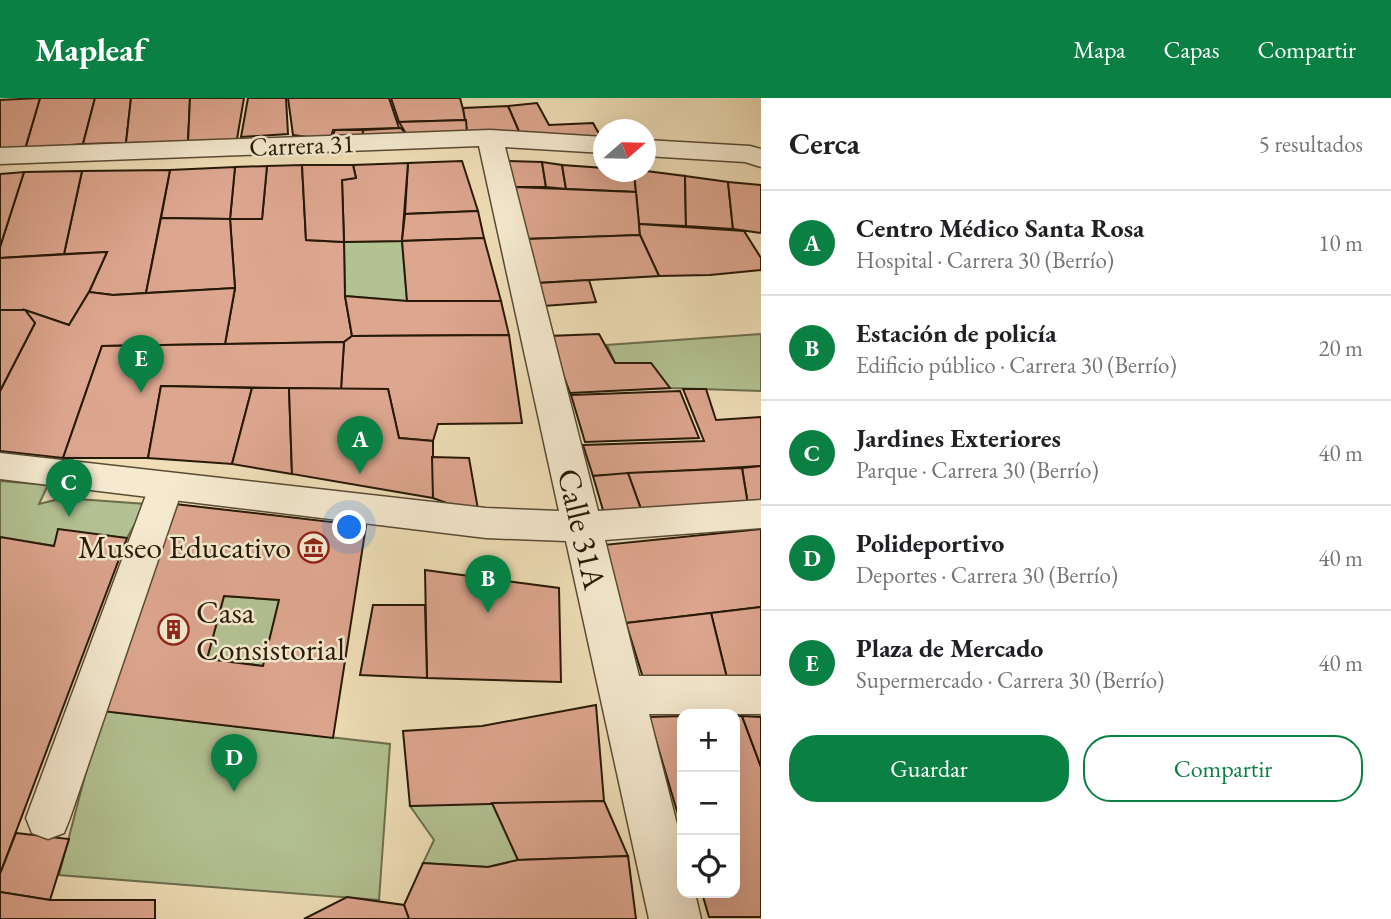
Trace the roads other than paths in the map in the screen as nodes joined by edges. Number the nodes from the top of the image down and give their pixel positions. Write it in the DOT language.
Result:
graph roads {
  1 [pos="490,138"];
  2 [pos="593,144"];
  3 [pos="656,149"];
  4 [pos="0,156"];
  5 [pos="757,156"];
  6 [pos="0,466"];
  7 [pos="166,487"];
  8 [pos="761,513"];
  9 [pos="582,527"];
  10 [pos="622,695"];
  11 [pos="761,695"];
  12 [pos="48,818"];
  13 [pos="675,919"];
  1 -- 2 [label="street, Carrera 31"];
  1 -- 4 [label="street, Carrera 31"];
  1 -- 9 [label="street, Calle 31A"];
  3 -- 5 [label="street"];
  6 -- 7 [label="street"];
  7 -- 9 [label="street"];
  7 -- 12 [label="street"];
  8 -- 9 [label="street"];
  9 -- 10 [label="street, Calle 31A"];
  10 -- 11 [label="street"];
  10 -- 13 [label="street, Calle 31A"];
}
